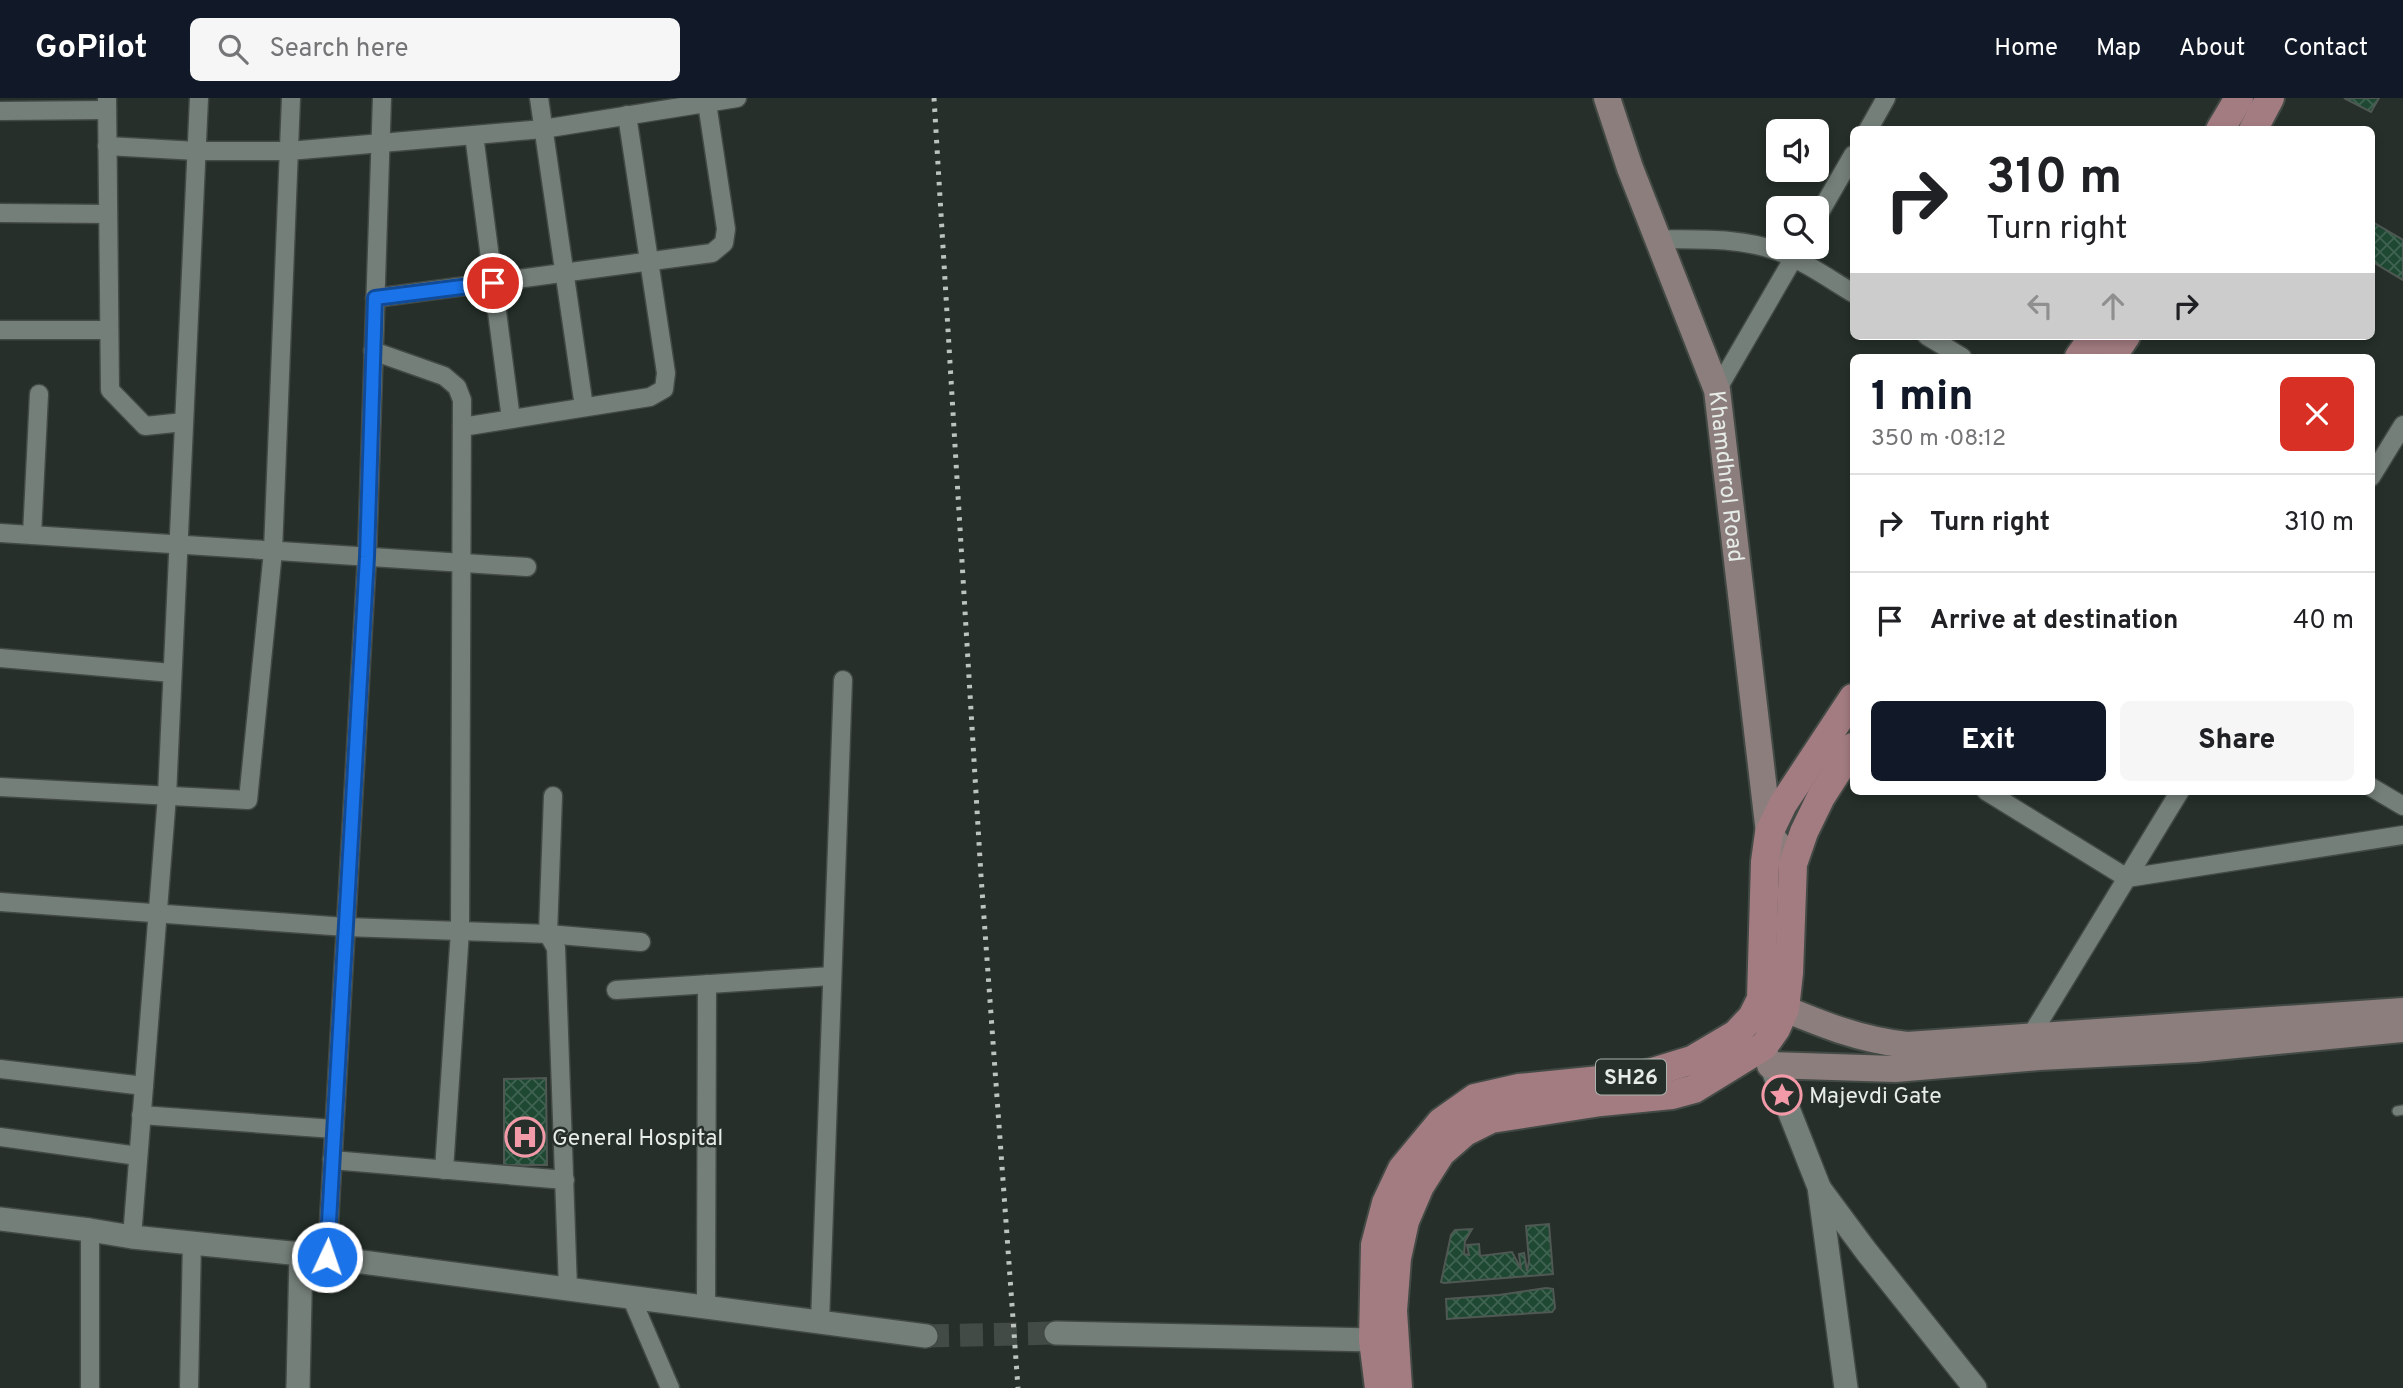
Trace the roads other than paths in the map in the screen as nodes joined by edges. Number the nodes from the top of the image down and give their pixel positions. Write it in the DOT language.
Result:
graph roads {
  1 [pos="199,98"];
  2 [pos="291,98"];
  3 [pos="382,98"];
  4 [pos="539,98"];
  5 [pos="737,98"];
  6 [pos="1607,98"];
  7 [pos="1886,98"];
  8 [pos="2239,98"];
  9 [pos="2270,98"];
  10 [pos="706,103"];
  11 [pos="107,104"];
  12 [pos="650,105"];
  13 [pos="0,111"];
  14 [pos="627,115"];
  15 [pos="1870,126"];
  16 [pos="2222,126"];
  17 [pos="2255,126"];
  18 [pos="543,129"];
  19 [pos="474,135"];
  20 [pos="380,143"];
  21 [pos="107,146"];
  22 [pos="197,151"];
  23 [pos="289,151"];
  24 [pos="1850,160"];
  25 [pos="1829,197"];
  26 [pos="0,213"];
  27 [pos="108,214"];
  28 [pos="1658,239"];
  29 [pos="1766,248"];
  30 [pos="1793,259"];
  31 [pos="1807,259"];
  32 [pos="649,262"];
  33 [pos="564,273"];
  34 [pos="493,283"];
  35 [pos="1850,291"];
  36 [pos="375,298"];
  37 [pos="0,330"];
  38 [pos="109,330"];
  39 [pos="1934,340"];
  40 [pos="373,351"];
  41 [pos="1957,354"];
  42 [pos="1717,390"];
  43 [pos="39,394"];
  44 [pos="584,407"];
  45 [pos="511,419"];
  46 [pos="184,422"];
  47 [pos="2403,425"];
  48 [pos="462,427"];
  49 [pos="2375,470"];
  50 [pos="0,533"];
  51 [pos="32,535"];
  52 [pos="178,545"];
  53 [pos="272,551"];
  54 [pos="367,557"];
  55 [pos="461,563"];
  56 [pos="527,567"];
  57 [pos="0,658"];
  58 [pos="172,673"];
  59 [pos="843,680"];
  60 [pos="1850,703"];
  61 [pos="1850,752"];
  62 [pos="0,787"];
  63 [pos="2375,789"];
  64 [pos="1992,795"];
  65 [pos="2178,795"];
  66 [pos="167,796"];
  67 [pos="553,796"];
  68 [pos="2403,806"];
  69 [pos="1769,833"];
  70 [pos="2403,835"];
  71 [pos="1793,864"];
  72 [pos="2127,878"];
  73 [pos="0,902"];
  74 [pos="157,913"];
  75 [pos="346,927"];
  76 [pos="460,931"];
  77 [pos="548,934"];
  78 [pos="642,942"];
  79 [pos="832,976"];
  80 [pos="707,984"];
  81 [pos="616,990"];
  82 [pos="1766,1008"];
  83 [pos="2403,1011"];
  84 [pos="2403,1029"];
  85 [pos="2030,1037"];
  86 [pos="1767,1055"];
  87 [pos="0,1069"];
  88 [pos="144,1086"];
  89 [pos="142,1115"];
  90 [pos="334,1129"];
  91 [pos="0,1137"];
  92 [pos="138,1156"];
  93 [pos="332,1160"];
  94 [pos="444,1170"];
  95 [pos="565,1180"];
  96 [pos="1819,1187"];
  97 [pos="0,1219"];
  98 [pos="90,1230"];
  99 [pos="132,1237"];
  100 [pos="192,1241"];
  101 [pos="301,1254"];
  102 [pos="327,1257"];
  103 [pos="568,1289"];
  104 [pos="631,1297"];
  105 [pos="706,1307"];
  106 [pos="820,1322"];
  107 [pos="1056,1333"];
  108 [pos="926,1336"];
  109 [pos="1373,1340"];
  110 [pos="90,1388"];
  111 [pos="189,1388"];
  112 [pos="298,1388"];
  113 [pos="670,1388"];
  114 [pos="1379,1388"];
  115 [pos="1398,1388"];
  116 [pos="1846,1388"];
  117 [pos="1975,1388"];
  1 -- 22 [label="street"];
  2 -- 23 [label="street"];
  3 -- 20 [label="street"];
  4 -- 18 [label="street"];
  5 -- 10 [label="street"];
  6 -- 28 [label="main road, Khamdhrol Road"];
  7 -- 15 [label="street"];
  8 -- 16 [label="main road"];
  9 -- 17 [label="main road"];
  10 -- 12 [label="street"];
  10 -- 32 [label="street"];
  11 -- 13 [label="street"];
  11 -- 21 [label="street"];
  12 -- 14 [label="street"];
  14 -- 18 [label="street"];
  14 -- 32 [label="street"];
  18 -- 19 [label="street"];
  18 -- 33 [label="street"];
  19 -- 20 [label="street"];
  19 -- 34 [label="street"];
  20 -- 23 [label="street"];
  20 -- 36 [label="street"];
  21 -- 22 [label="street"];
  21 -- 27 [label="street"];
  22 -- 23 [label="street"];
  22 -- 46 [label="street"];
  23 -- 53 [label="street"];
  24 -- 25 [label="street"];
  26 -- 27 [label="street"];
  27 -- 38 [label="street"];
  28 -- 29 [label="street"];
  28 -- 42 [label="main road, Khamdhrol Road"];
  30 -- 42 [label="street"];
  31 -- 35 [label="street"];
  32 -- 33 [label="street"];
  32 -- 44 [label="street"];
  33 -- 34 [label="street"];
  33 -- 44 [label="street"];
  34 -- 36 [label="street"];
  34 -- 45 [label="street"];
  36 -- 40 [label="street"];
  37 -- 38 [label="street"];
  38 -- 46 [label="street"];
  39 -- 41 [label="street"];
  40 -- 48 [label="street"];
  40 -- 54 [label="street"];
  42 -- 69 [label="main road, Khamdhrol Road"];
  43 -- 51 [label="street"];
  44 -- 45 [label="street"];
  45 -- 48 [label="street"];
  46 -- 52 [label="street"];
  47 -- 49 [label="street"];
  48 -- 55 [label="street"];
  50 -- 51 [label="street"];
  51 -- 52 [label="street"];
  52 -- 53 [label="street"];
  52 -- 58 [label="street"];
  53 -- 54 [label="street"];
  53 -- 66 [label="street"];
  54 -- 55 [label="street"];
  54 -- 75 [label="street"];
  55 -- 56 [label="street"];
  55 -- 76 [label="street"];
  57 -- 58 [label="street"];
  58 -- 66 [label="street"];
  59 -- 79 [label="street"];
  60 -- 69 [label="main road, SH26"];
  61 -- 71 [label="main road, SH26"];
  62 -- 66 [label="street"];
  63 -- 68 [label="street"];
  64 -- 72 [label="street"];
  65 -- 72 [label="street"];
  66 -- 74 [label="street"];
  67 -- 77 [label="street"];
  69 -- 71 [label="main road"];
  69 -- 82 [label="main road, SH26"];
  70 -- 72 [label="street"];
  71 -- 82 [label="main road, SH26"];
  72 -- 85 [label="street"];
  73 -- 74 [label="street"];
  74 -- 75 [label="street"];
  74 -- 88 [label="street"];
  75 -- 76 [label="street"];
  75 -- 90 [label="street"];
  76 -- 77 [label="street"];
  76 -- 94 [label="street"];
  77 -- 78 [label="street"];
  77 -- 95 [label="street"];
  79 -- 80 [label="street"];
  79 -- 106 [label="street"];
  80 -- 81 [label="street"];
  80 -- 105 [label="street"];
  82 -- 85 [label="main road"];
  82 -- 86 [label="main road, SH26"];
  82 -- 109 [label="main road, SH26"];
  83 -- 85 [label="main road"];
  84 -- 86 [label="main road"];
  86 -- 96 [label="street"];
  86 -- 115 [label="main road, SH26"];
  87 -- 88 [label="street"];
  88 -- 89 [label="street"];
  89 -- 90 [label="street"];
  89 -- 92 [label="street"];
  90 -- 93 [label="street"];
  91 -- 92 [label="street"];
  92 -- 99 [label="street"];
  93 -- 94 [label="street"];
  93 -- 102 [label="street"];
  94 -- 95 [label="street"];
  95 -- 103 [label="street"];
  96 -- 116 [label="street"];
  96 -- 117 [label="street"];
  97 -- 98 [label="street"];
  98 -- 99 [label="street"];
  98 -- 110 [label="street"];
  99 -- 100 [label="street"];
  100 -- 101 [label="street"];
  100 -- 111 [label="street"];
  101 -- 102 [label="street"];
  101 -- 112 [label="street"];
  102 -- 103 [label="street"];
  103 -- 104 [label="street"];
  104 -- 105 [label="street"];
  104 -- 113 [label="street"];
  105 -- 106 [label="street"];
  106 -- 108 [label="street"];
  107 -- 109 [label="street"];
  109 -- 114 [label="main road, SH26"];
}
